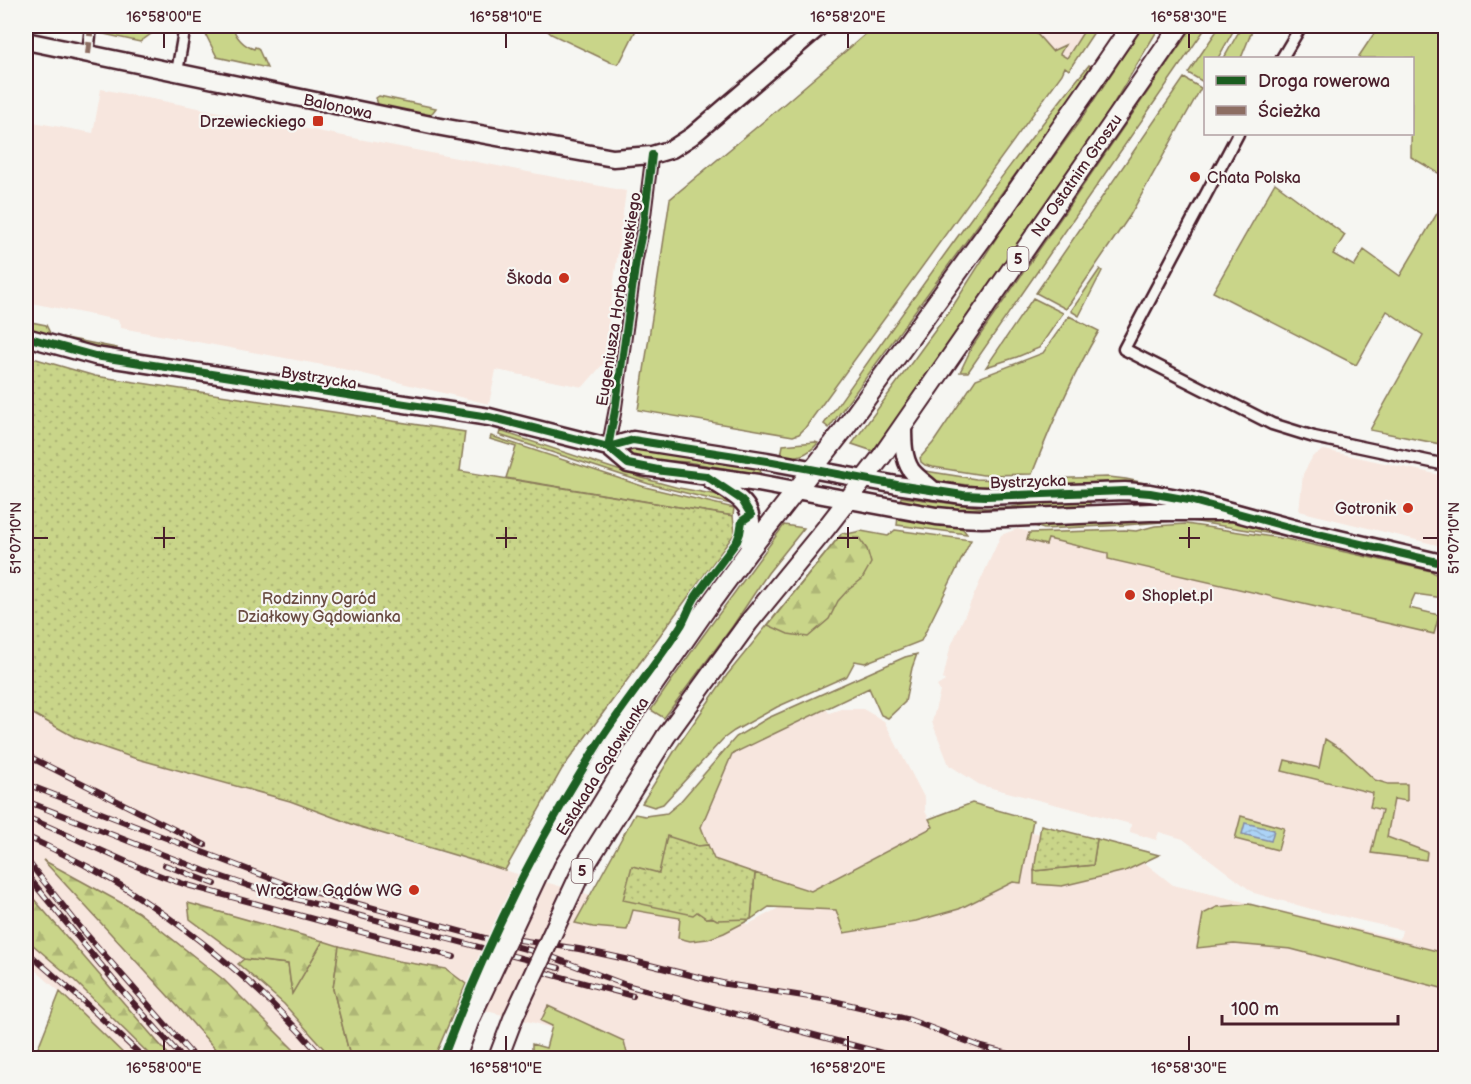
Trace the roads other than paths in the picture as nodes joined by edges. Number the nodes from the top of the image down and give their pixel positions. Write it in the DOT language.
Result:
graph roads {
  1 [pos="91,26"];
  2 [pos="185,26"];
  3 [pos="820,26"];
  4 [pos="1131,26"];
  5 [pos="1180,26"];
  6 [pos="1301,26"];
  7 [pos="26,41"];
  8 [pos="87,54"];
  9 [pos="1282,57"];
  10 [pos="177,72"];
  11 [pos="1238,135"];
  12 [pos="652,155"];
  13 [pos="26,337"];
  14 [pos="903,426"];
  15 [pos="608,447"];
  16 [pos="1446,465"];
  17 [pos="812,470"];
  18 [pos="706,476"];
  19 [pos="863,479"];
  20 [pos="796,490"];
  21 [pos="934,491"];
  22 [pos="1086,492"];
  23 [pos="847,500"];
  24 [pos="1231,512"];
  25 [pos="1086,514"];
  26 [pos="748,552"];
  27 [pos="1446,564"];
  28 [pos="514,1016"];
  29 [pos="456,1059"];
  30 [pos="498,1059"];
  31 [pos="508,1059"];
  1 -- 8 [label="street"];
  2 -- 10 [label="street"];
  3 -- 12 [label="street"];
  4 -- 17 [label="main road, 5"];
  5 -- 14 [label="main road, Na Ostatnim Groszu / 5"];
  6 -- 9 [label="street"];
  7 -- 8 [label="street, Balonowa"];
  8 -- 10 [label="street, Balonowa"];
  10 -- 12 [label="street, Balonowa"];
  11 -- 16 [label="street"];
  12 -- 15 [label="street, Eugeniusza Horbaczewskiego"];
  13 -- 15 [label="street, Bystrzycka"];
  14 -- 19 [label="main road, Na Ostatnim Groszu / 5"];
  14 -- 21 [label="street"];
  15 -- 17 [label="street, Bystrzycka"];
  15 -- 18 [label="street, Bystrzycka"];
  17 -- 19 [label="street, Bystrzycka"];
  17 -- 20 [label="main road, Estakada Gądowianka / 5"];
  18 -- 20 [label="street, Bystrzycka"];
  18 -- 26 [label="street"];
  19 -- 21 [label="street, Bystrzycka"];
  19 -- 23 [label="main road, Na Ostatnim Groszu / 5"];
  20 -- 23 [label="street, Bystrzycka"];
  20 -- 26 [label="main road, Estakada Gądowianka / 5"];
  21 -- 22 [label="street, Bystrzycka"];
  22 -- 24 [label="street, Bystrzycka"];
  22 -- 25 [label="street"];
  23 -- 25 [label="street, Bystrzycka"];
  23 -- 28 [label="main road, 5, bridge"];
  24 -- 25 [label="street, Bystrzycka"];
  24 -- 27 [label="street, Bystrzycka"];
  26 -- 29 [label="main road, Estakada Gądowianka / 5, bridge"];
  28 -- 30 [label="main road, 5"];
  28 -- 31 [label="main road"];
}
